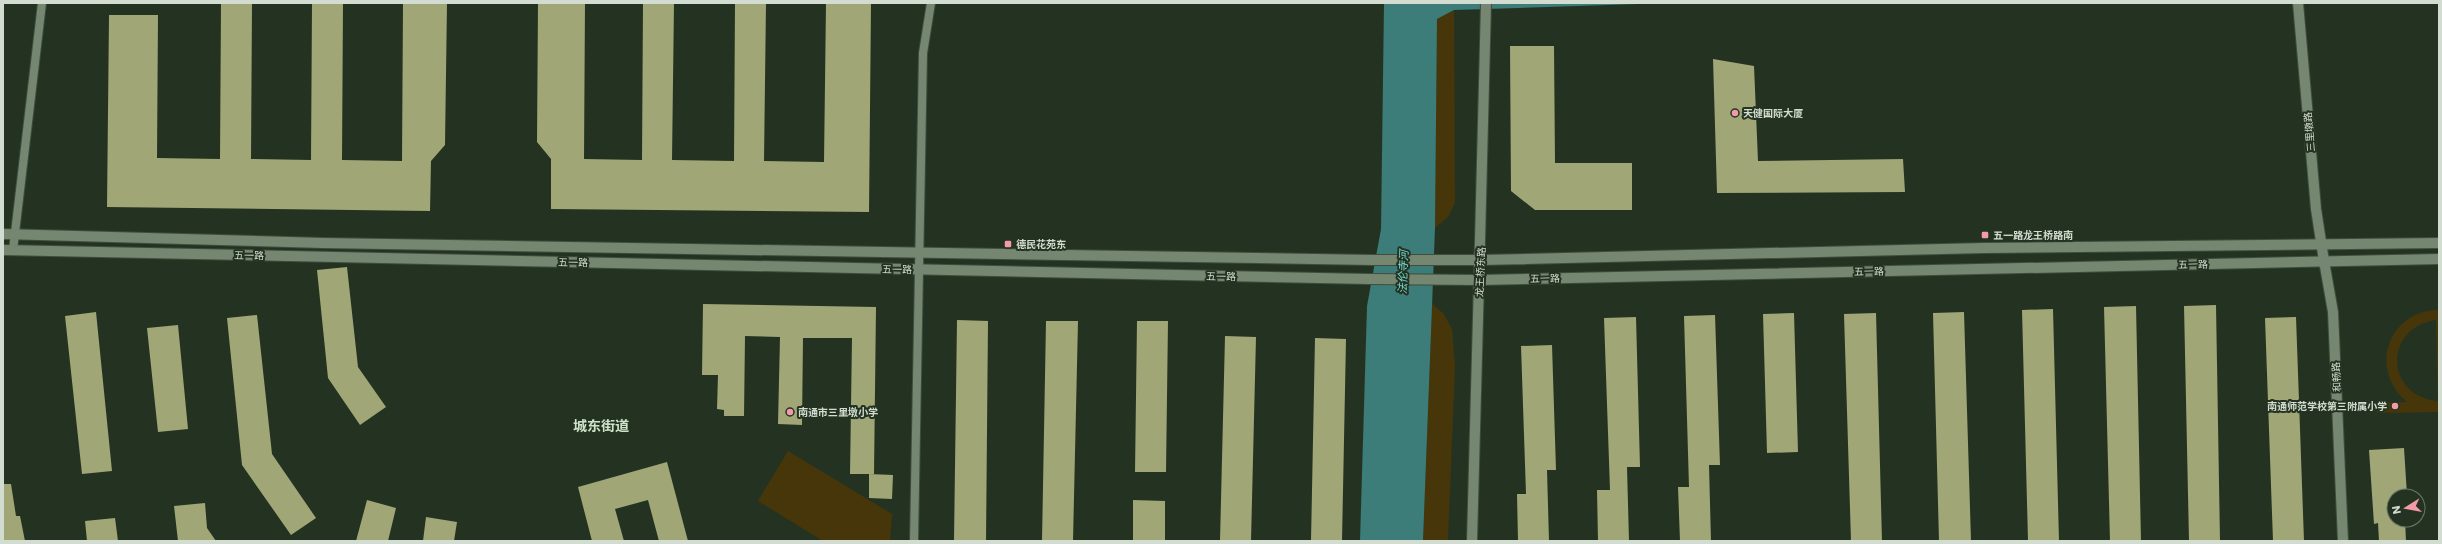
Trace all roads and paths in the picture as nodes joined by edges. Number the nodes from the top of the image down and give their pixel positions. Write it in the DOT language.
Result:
graph roads {
  1 [pos="42,3"];
  2 [pos="931,3"];
  3 [pos="1486,3"];
  4 [pos="2299,8"];
  5 [pos="3,234"];
  6 [pos="15,235"];
  7 [pos="2439,244"];
  8 [pos="2321,245"];
  9 [pos="8,250"];
  10 [pos="920,252"];
  11 [pos="2439,259"];
  12 [pos="1481,260"];
  13 [pos="2324,261"];
  14 [pos="919,270"];
  15 [pos="1480,280"];
  16 [pos="914,541"];
  17 [pos="1472,541"];
  18 [pos="2343,541"];
  1 -- 6 [label="lane"];
  2 -- 10 [label="lane"];
  3 -- 12 [label="main road, 龙王桥东路"];
  4 -- 8 [label="main road, 三里墩路"];
  5 -- 6 [label="main road, 五一路"];
  6 -- 9 [label="lane"];
  6 -- 10 [label="main road, 五一路"];
  7 -- 8 [label="main road, 五一路"];
  8 -- 12 [label="main road, 五一路"];
  8 -- 13 [label="main road, 三里墩路"];
  9 -- 14 [label="main road, 五一路"];
  10 -- 12 [label="main road, 五一路"];
  10 -- 14 [label="lane"];
  11 -- 13 [label="main road, 五一路"];
  12 -- 15 [label="main road, 龙王桥东路"];
  13 -- 15 [label="main road, 五一路"];
  13 -- 18 [label="main road, 和畅路"];
  14 -- 15 [label="main road, 五一路"];
  14 -- 16 [label="lane"];
  15 -- 17 [label="main road, 龙王桥东路"];
}
